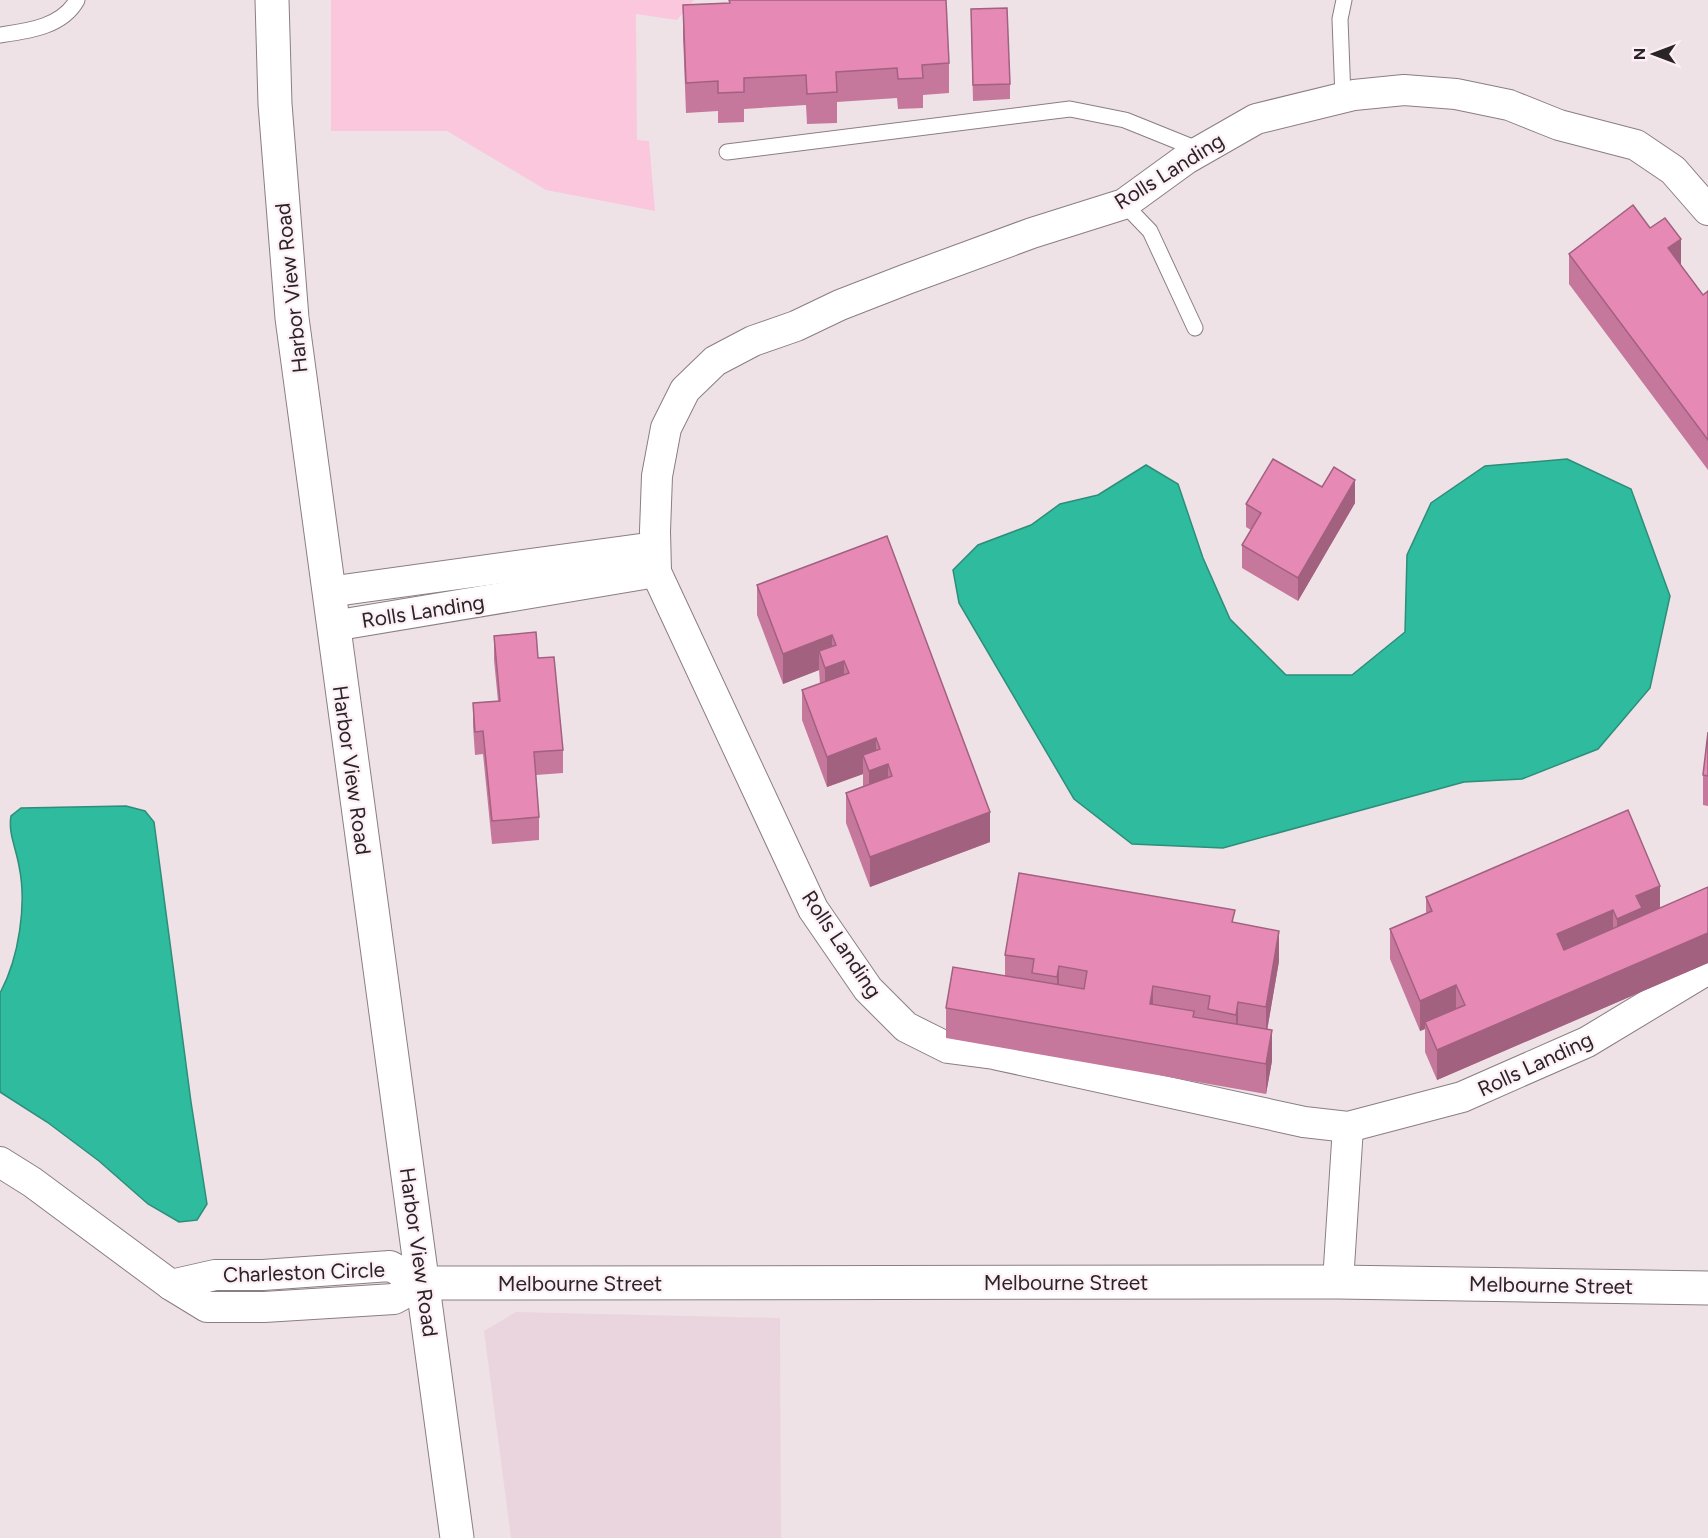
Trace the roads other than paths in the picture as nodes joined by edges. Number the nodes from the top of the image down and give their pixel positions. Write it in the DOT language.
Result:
graph roads {
  1 [pos="77,0"];
  2 [pos="272,0"];
  3 [pos="1344,0"];
  4 [pos="0,35"];
  5 [pos="1343,98"];
  6 [pos="1202,151"];
  7 [pos="727,152"];
  8 [pos="1124,204"];
  9 [pos="1708,210"];
  10 [pos="1195,328"];
  11 [pos="656,560"];
  12 [pos="510,582"];
  13 [pos="328,592"];
  14 [pos="333,626"];
  15 [pos="1708,969"];
  16 [pos="1348,1127"];
  17 [pos="0,1162"];
  18 [pos="1338,1282"];
  19 [pos="423,1283"];
  20 [pos="1708,1287"];
  21 [pos="457,1538"];
  1 -- 4 [label="lane"];
  2 -- 13 [label="main road, Harbor View Road"];
  3 -- 5 [label="lane"];
  5 -- 6 [label="street, Rolls Landing"];
  5 -- 9 [label="street, Rolls Landing"];
  6 -- 7 [label="lane"];
  6 -- 8 [label="street, Rolls Landing"];
  8 -- 10 [label="lane"];
  8 -- 11 [label="street, Rolls Landing"];
  11 -- 12 [label="street, Rolls Landing"];
  11 -- 16 [label="street, Rolls Landing"];
  12 -- 13 [label="street, Rolls Landing"];
  12 -- 14 [label="street, Rolls Landing"];
  13 -- 14 [label="main road, Harbor View Road"];
  14 -- 19 [label="main road, Harbor View Road"];
  15 -- 16 [label="street, Rolls Landing"];
  16 -- 18 [label="street"];
  17 -- 19 [label="street, Charleston Circle"];
  18 -- 19 [label="main road, Melbourne Street"];
  18 -- 20 [label="main road, Melbourne Street"];
  19 -- 21 [label="main road, Harbor View Road"];
}
